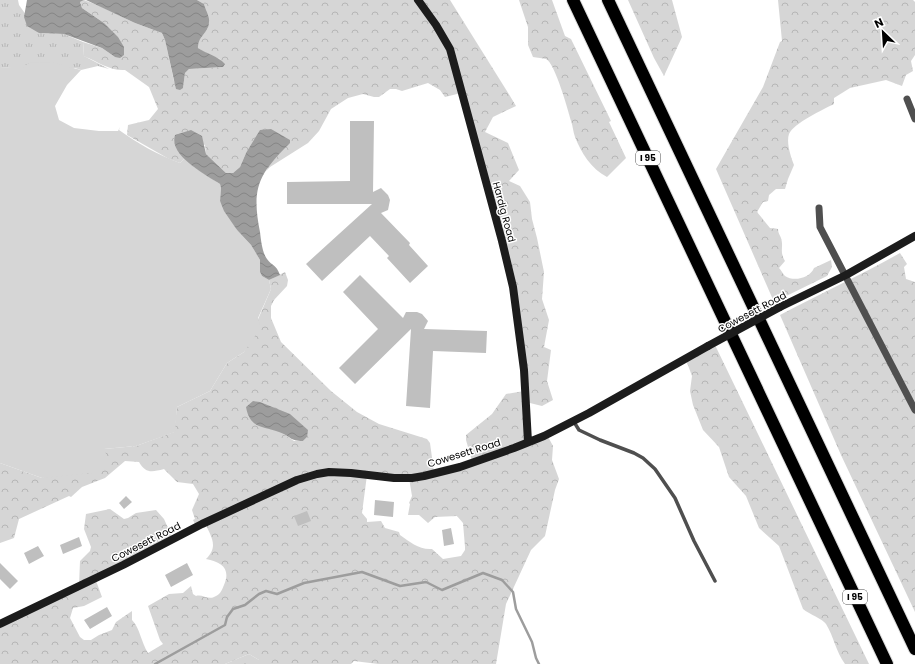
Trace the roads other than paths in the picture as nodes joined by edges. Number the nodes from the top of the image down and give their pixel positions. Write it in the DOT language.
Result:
graph roads {
  1 [pos="418,0"];
  2 [pos="573,0"];
  3 [pos="608,0"];
  4 [pos="907,99"];
  5 [pos="915,119"];
  6 [pos="819,208"];
  7 [pos="915,236"];
  8 [pos="846,275"];
  9 [pos="915,410"];
  10 [pos="573,421"];
  11 [pos="528,442"];
  12 [pos="715,581"];
  13 [pos="0,624"];
  14 [pos="915,649"];
  15 [pos="887,664"];
  1 -- 11 [label="main road, Hardig Road"];
  2 -- 15 [label="highway, I 95"];
  3 -- 14 [label="highway"];
  4 -- 5 [label="street"];
  6 -- 8 [label="street"];
  7 -- 8 [label="main road, Cowesett Road"];
  8 -- 9 [label="street"];
  8 -- 10 [label="main road, Cowesett Road, bridge"];
  10 -- 11 [label="main road, Cowesett Road"];
  10 -- 12 [label="lane"];
  11 -- 13 [label="main road, Cowesett Road"];
}
